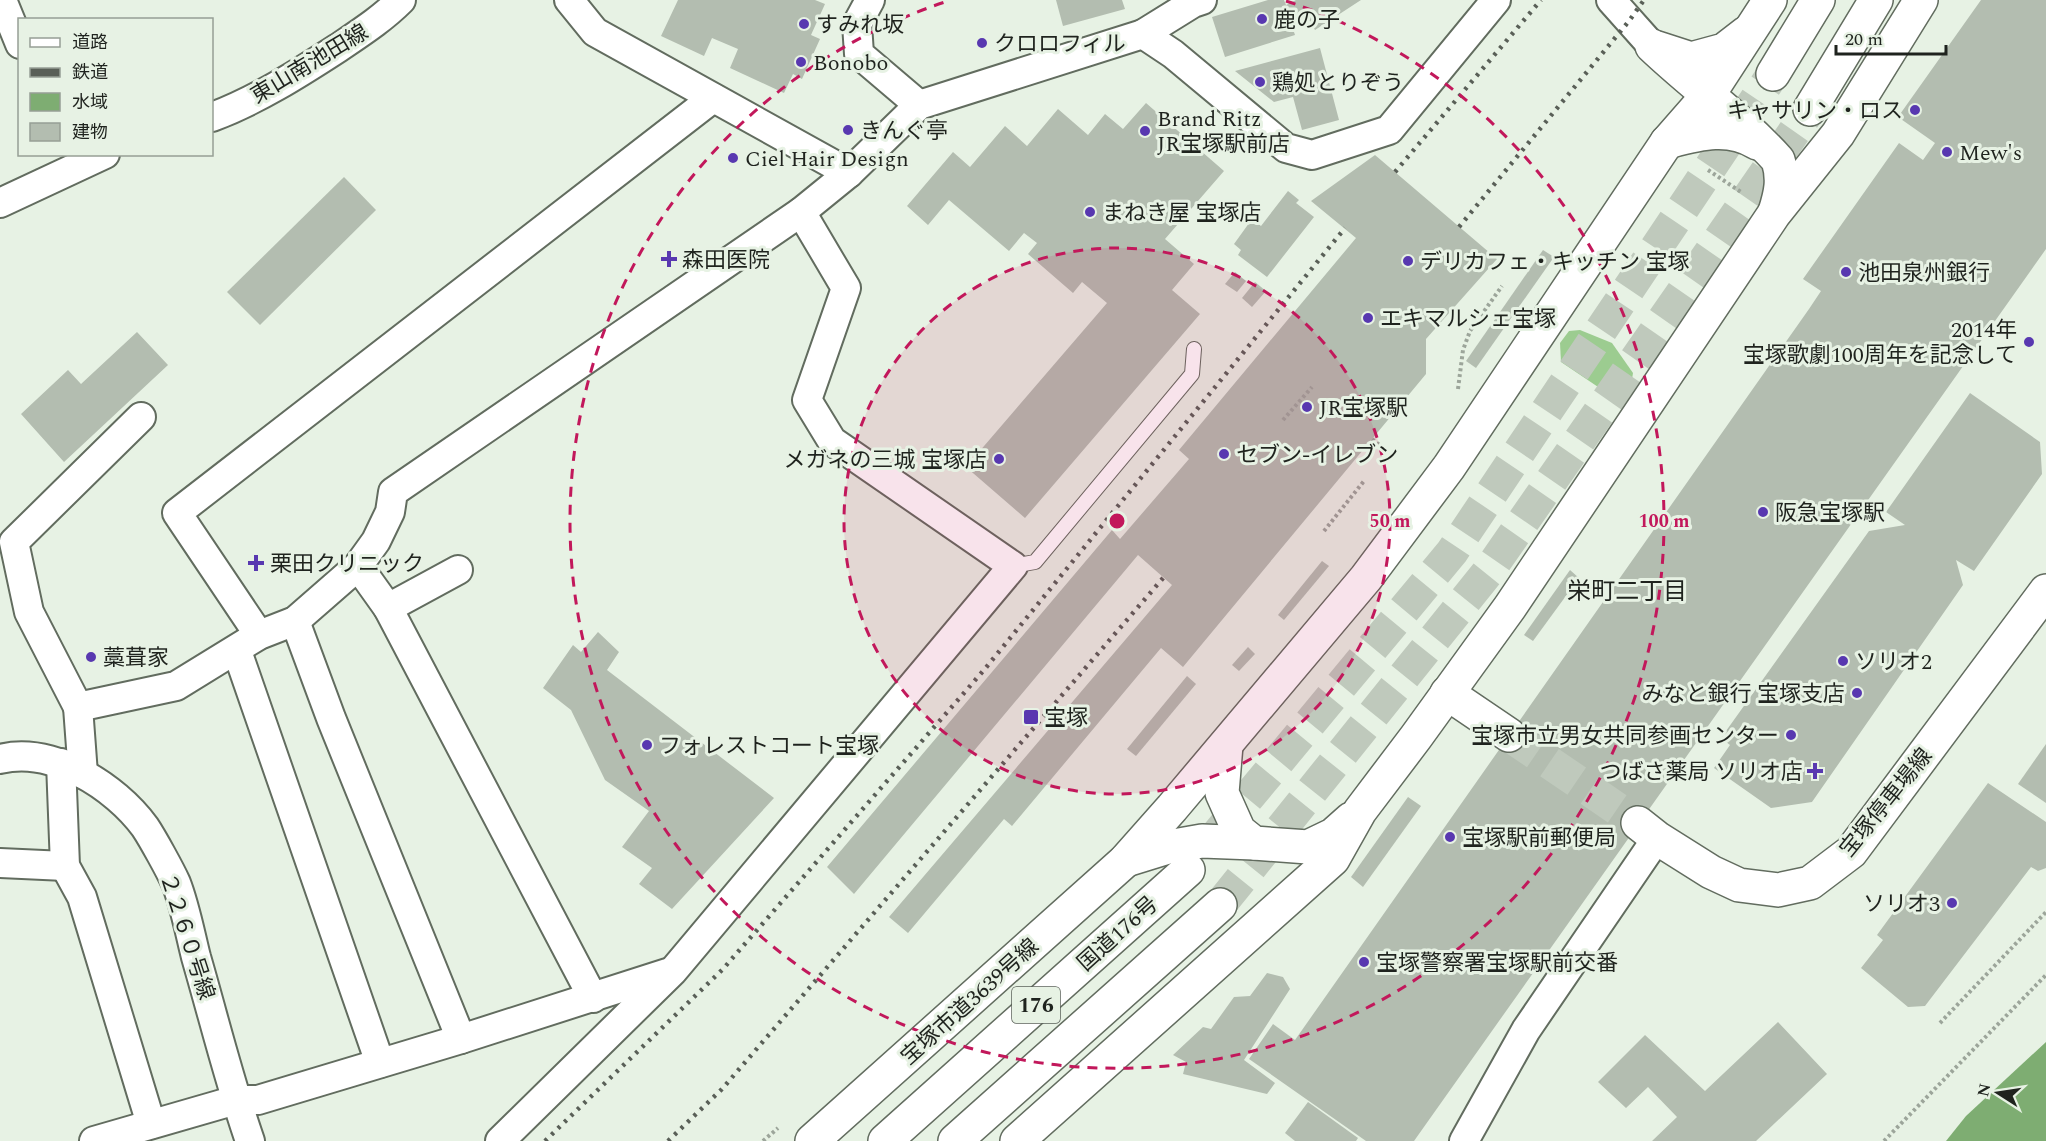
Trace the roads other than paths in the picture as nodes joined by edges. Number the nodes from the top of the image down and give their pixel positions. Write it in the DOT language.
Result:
graph roads {
  1 [pos="2,0"];
  2 [pos="401,0"];
  3 [pos="569,0"];
  4 [pos="870,0"];
  5 [pos="1202,0"];
  6 [pos="1496,0"];
  7 [pos="1611,0"];
  8 [pos="1818,0"];
  9 [pos="1876,0"];
  10 [pos="1921,0"];
  11 [pos="1762,13"];
  12 [pos="1143,34"];
  13 [pos="18,39"];
  14 [pos="1652,46"];
  15 [pos="1773,74"];
  16 [pos="1709,94"];
  17 [pos="713,98"];
  18 [pos="919,105"];
  19 [pos="1810,109"];
  20 [pos="213,117"];
  21 [pos="1667,142"];
  22 [pos="1769,150"];
  23 [pos="101,156"];
  24 [pos="849,173"];
  25 [pos="0,203"];
  26 [pos="801,212"];
  27 [pos="1774,214"];
  28 [pos="1194,349"];
  29 [pos="141,417"];
  30 [pos="7,538"];
  31 [pos="358,566"];
  32 [pos="1013,566"];
  33 [pos="458,570"];
  34 [pos="2046,591"];
  35 [pos="388,608"];
  36 [pos="295,621"];
  37 [pos="248,643"];
  38 [pos="1448,693"];
  39 [pos="78,707"];
  40 [pos="1509,735"];
  41 [pos="1226,745"];
  42 [pos="0,759"];
  43 [pos="72,769"];
  44 [pos="1360,811"];
  45 [pos="1648,831"];
  46 [pos="1254,843"];
  47 [pos="1125,861"];
  48 [pos="0,863"];
  49 [pos="64,866"];
  50 [pos="1188,870"];
  51 [pos="1220,905"];
  52 [pos="673,971"];
  53 [pos="593,998"];
  54 [pos="461,1039"];
  55 [pos="380,1063"];
  56 [pos="236,1100"];
  57 [pos="151,1124"];
  58 [pos="94,1141"];
  59 [pos="250,1141"];
  60 [pos="500,1141"];
  61 [pos="812,1141"];
  62 [pos="885,1141"];
  63 [pos="955,1141"];
  64 [pos="1017,1141"];
  65 [pos="1464,1141"];
  1 -- 13 [label="street"];
  2 -- 20 [label="street, 東山南池田線"];
  3 -- 17 [label="street"];
  4 -- 18 [label="street"];
  5 -- 12 [label="street"];
  6 -- 12 [label="street"];
  7 -- 14 [label="street"];
  8 -- 15 [label="main road"];
  9 -- 19 [label="main road"];
  10 -- 27 [label="main road"];
  11 -- 14 [label="main road"];
  11 -- 16 [label="main road"];
  12 -- 18 [label="street"];
  14 -- 16 [label="main road"];
  14 -- 21 [label="main road"];
  16 -- 21 [label="main road"];
  16 -- 22 [label="main road"];
  17 -- 24 [label="street"];
  17 -- 37 [label="street"];
  18 -- 24 [label="street"];
  21 -- 22 [label="main road"];
  21 -- 41 [label="main road, 宝塚市道3639号線"];
  22 -- 27 [label="main road"];
  23 -- 25 [label="street"];
  24 -- 26 [label="street"];
  26 -- 31 [label="street"];
  26 -- 32 [label="street"];
  27 -- 38 [label="main road"];
  28 -- 32 [label="lane"];
  29 -- 30 [label="street"];
  30 -- 39 [label="street"];
  31 -- 35 [label="street"];
  31 -- 36 [label="street"];
  32 -- 52 [label="street"];
  33 -- 35 [label="street"];
  34 -- 45 [label="main road, 宝塚停車場線"];
  35 -- 53 [label="street"];
  36 -- 37 [label="street"];
  36 -- 54 [label="street"];
  37 -- 39 [label="street"];
  37 -- 55 [label="street"];
  38 -- 40 [label="main road"];
  38 -- 44 [label="main road"];
  39 -- 43 [label="street"];
  41 -- 46 [label="main road"];
  41 -- 47 [label="main road, 宝塚市道3639号線"];
  42 -- 43 [label="street, ２２６０号線"];
  43 -- 49 [label="street"];
  43 -- 56 [label="street, ２２６０号線"];
  44 -- 46 [label="main road"];
  44 -- 64 [label="main road"];
  45 -- 65 [label="street"];
  46 -- 47 [label="main road"];
  47 -- 61 [label="main road, 宝塚市道3639号線"];
  48 -- 49 [label="street"];
  49 -- 57 [label="street"];
  50 -- 62 [label="main road, 国道176号 / 176"];
  51 -- 63 [label="main road, 176"];
  52 -- 53 [label="street"];
  52 -- 60 [label="street"];
  53 -- 54 [label="street"];
  54 -- 55 [label="street"];
  55 -- 56 [label="street"];
  56 -- 57 [label="street"];
  56 -- 59 [label="street, ２２６０号線"];
  57 -- 58 [label="street"];
}
